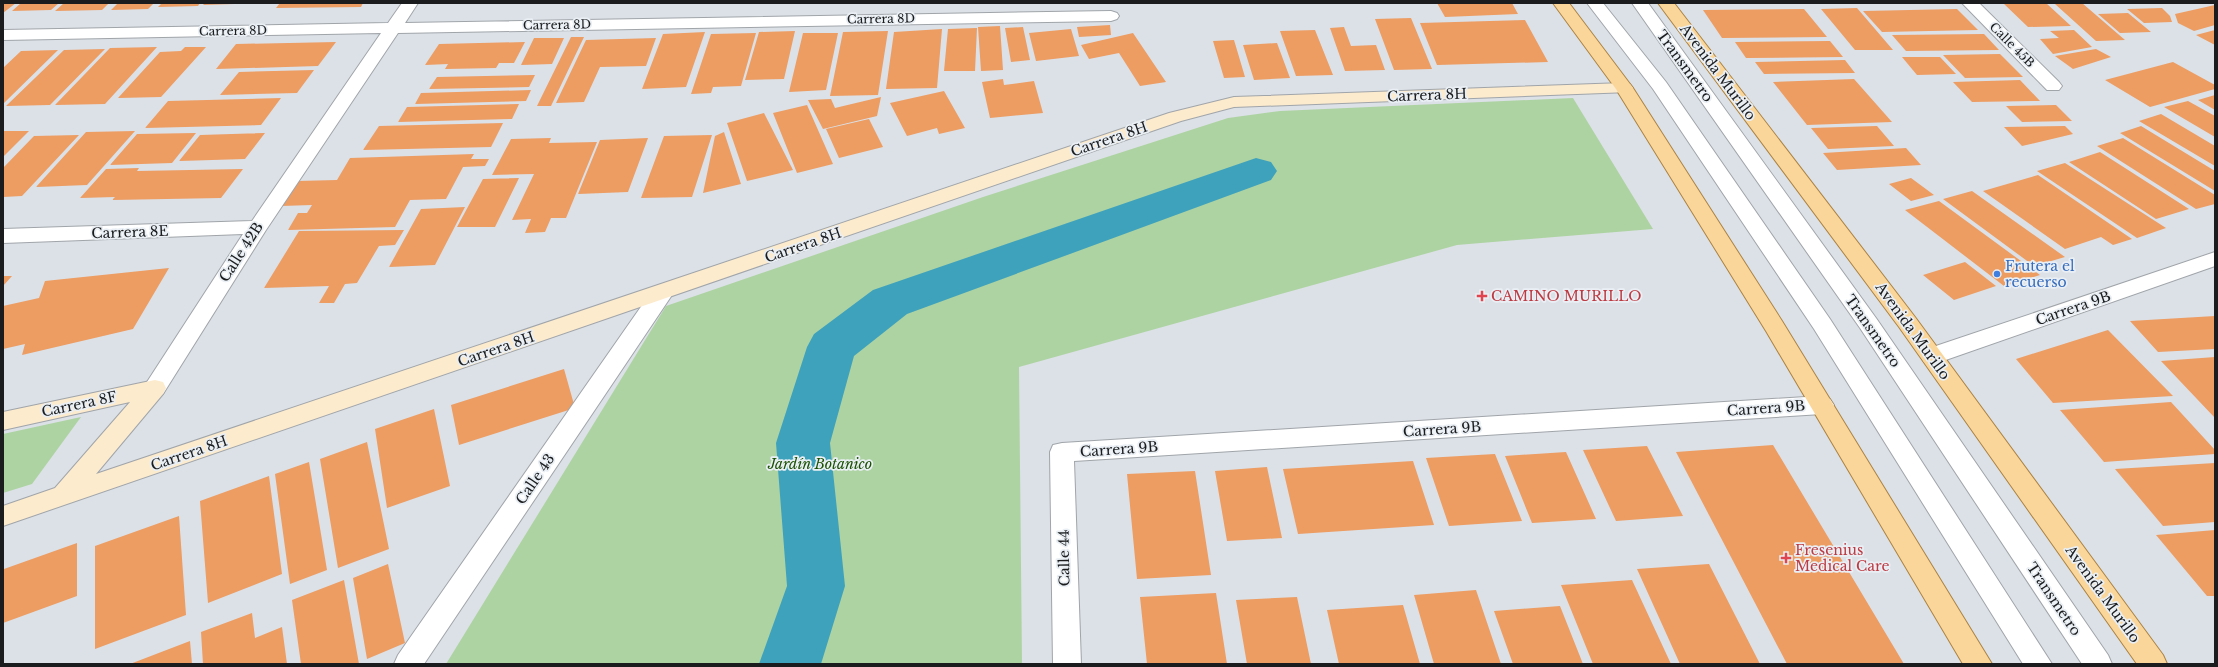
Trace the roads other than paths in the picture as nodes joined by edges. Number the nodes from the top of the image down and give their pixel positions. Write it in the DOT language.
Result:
graph roads {
  1 [pos="410,3"];
  2 [pos="1561,3"];
  3 [pos="1595,3"];
  4 [pos="1640,3"];
  5 [pos="1666,3"];
  6 [pos="1970,3"];
  7 [pos="1111,16"];
  8 [pos="393,28"];
  9 [pos="3,35"];
  10 [pos="2053,86"];
  11 [pos="1624,88"];
  12 [pos="258,227"];
  13 [pos="3,236"];
  14 [pos="2215,259"];
  15 [pos="662,293"];
  16 [pos="1932,356"];
  17 [pos="155,388"];
  18 [pos="1822,405"];
  19 [pos="3,421"];
  20 [pos="1062,452"];
  21 [pos="64,495"];
  22 [pos="3,516"];
  23 [pos="408,664"];
  24 [pos="1066,664"];
  25 [pos="1978,664"];
  26 [pos="2038,664"];
  27 [pos="2098,664"];
  28 [pos="2153,664"];
  1 -- 8 [label="street, Calle 42B"];
  2 -- 11 [label="main road"];
  3 -- 26 [label="street"];
  4 -- 27 [label="street, Transmetro"];
  5 -- 16 [label="main road, Avenida Murillo"];
  6 -- 10 [label="street, Calle 45B"];
  7 -- 8 [label="street, Carrera 8D"];
  8 -- 9 [label="street, Carrera 8D"];
  8 -- 12 [label="street, Calle 42B"];
  11 -- 15 [label="street, Carrera 8H"];
  11 -- 18 [label="main road"];
  12 -- 13 [label="street, Carrera 8E"];
  12 -- 17 [label="street, Calle 42B"];
  14 -- 16 [label="street, Carrera 9B"];
  15 -- 21 [label="street, Carrera 8H"];
  15 -- 23 [label="street, Calle 43"];
  16 -- 28 [label="main road, Avenida Murillo"];
  17 -- 19 [label="street, Carrera 8F"];
  17 -- 21 [label="street, Calle 42B"];
  18 -- 20 [label="street, Carrera 9B"];
  18 -- 25 [label="main road"];
  20 -- 24 [label="street, Calle 44"];
  21 -- 22 [label="street, Carrera 8H"];
}
